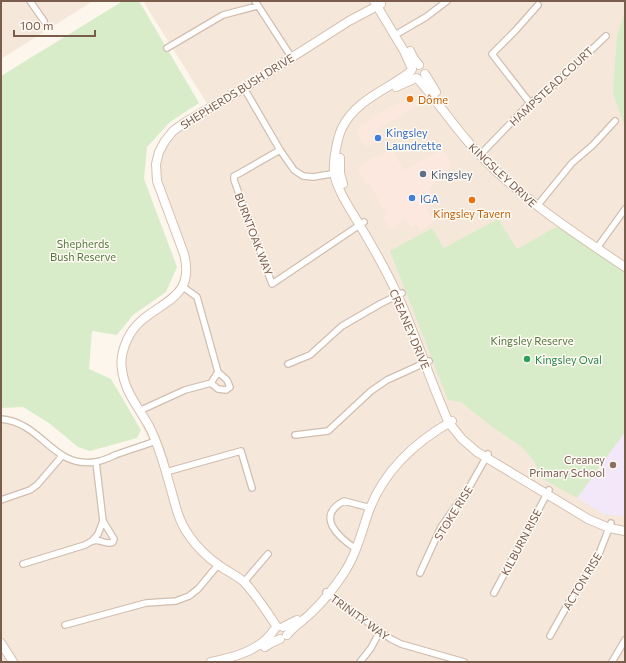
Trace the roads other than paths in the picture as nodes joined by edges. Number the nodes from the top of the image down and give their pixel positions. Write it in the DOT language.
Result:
graph roads {
  1 [pos="30,1"];
  2 [pos="447,1"];
  3 [pos="377,2"];
  4 [pos="256,4"];
  5 [pos="538,5"];
  6 [pos="44,22"];
  7 [pos="397,34"];
  8 [pos="606,36"];
  9 [pos="167,48"];
  10 [pos="292,58"];
  11 [pos="417,73"];
  12 [pos="244,88"];
  13 [pos="530,103"];
  14 [pos="615,121"];
  15 [pos="280,150"];
  16 [pos="481,153"];
  17 [pos="337,173"];
  18 [pos="538,204"];
  19 [pos="625,209"];
  20 [pos="362,223"];
  21 [pos="598,246"];
  22 [pos="625,262"];
  23 [pos="625,267"];
  24 [pos="183,287"];
  25 [pos="400,294"];
  26 [pos="427,361"];
  27 [pos="288,364"];
  28 [pos="218,372"];
  29 [pos="210,383"];
  30 [pos="139,411"];
  31 [pos="1,419"];
  32 [pos="450,419"];
  33 [pos="295,435"];
  34 [pos="156,441"];
  35 [pos="62,456"];
  36 [pos="487,456"];
  37 [pos="96,462"];
  38 [pos="166,472"];
  39 [pos="252,488"];
  40 [pos="548,492"];
  41 [pos="1,500"];
  42 [pos="368,507"];
  43 [pos="103,521"];
  44 [pos="610,526"];
  45 [pos="625,526"];
  46 [pos="625,531"];
  47 [pos="92,541"];
  48 [pos="354,548"];
  49 [pos="268,554"];
  50 [pos="23,564"];
  51 [pos="218,565"];
  52 [pos="420,573"];
  53 [pos="244,582"];
  54 [pos="328,593"];
  55 [pos="494,593"];
  56 [pos="65,626"];
  57 [pos="278,628"];
  58 [pos="380,631"];
  59 [pos="550,636"];
  60 [pos="283,637"];
  61 [pos="625,640"];
  62 [pos="1,642"];
  63 [pos="1,650"];
  64 [pos="8,662"];
  65 [pos="13,662"];
  66 [pos="211,662"];
  67 [pos="231,662"];
  68 [pos="360,662"];
  69 [pos="464,662"];
  70 [pos="612,662"];
  1 -- 6 [label="street"];
  2 -- 7 [label="street"];
  3 -- 7 [label="street, KINGSLEY DRIVE"];
  3 -- 10 [label="street, SHEPHERDS BUSH DRIVE"];
  4 -- 9 [label="street"];
  4 -- 10 [label="street"];
  5 -- 13 [label="street"];
  7 -- 11 [label="street, KINGSLEY DRIVE"];
  8 -- 13 [label="street, HAMPSTEAD COURT"];
  10 -- 12 [label="street, SHEPHERDS BUSH DRIVE"];
  11 -- 16 [label="street, KINGSLEY DRIVE"];
  11 -- 17 [label="street, CREANEY DRIVE"];
  12 -- 15 [label="street"];
  12 -- 24 [label="street, SHEPHERDS BUSH DRIVE"];
  13 -- 16 [label="street, HAMPSTEAD COURT"];
  14 -- 18 [label="street"];
  15 -- 17 [label="street"];
  15 -- 20 [label="street, BURNTOAK WAY"];
  16 -- 18 [label="street, KINGSLEY DRIVE"];
  17 -- 20 [label="street, CREANEY DRIVE"];
  18 -- 21 [label="street, KINGSLEY DRIVE"];
  19 -- 21 [label="street"];
  20 -- 25 [label="street, CREANEY DRIVE"];
  21 -- 22 [label="street, KINGSLEY DRIVE"];
  21 -- 23 [label="street, KINGSLEY DRIVE"];
  24 -- 28 [label="street"];
  24 -- 30 [label="street"];
  25 -- 26 [label="street, CREANEY DRIVE"];
  25 -- 27 [label="street"];
  26 -- 32 [label="street, CREANEY DRIVE"];
  26 -- 33 [label="street"];
  28 -- 29 [label="street"];
  28 -- 29 [label="street"];
  29 -- 30 [label="street"];
  30 -- 34 [label="street"];
  31 -- 35 [label="street"];
  32 -- 36 [label="street, CREANEY DRIVE"];
  32 -- 42 [label="street"];
  34 -- 37 [label="street"];
  34 -- 38 [label="street"];
  35 -- 37 [label="street"];
  35 -- 41 [label="street"];
  36 -- 40 [label="street, CREANEY DRIVE"];
  36 -- 52 [label="street, STOKE RISE"];
  37 -- 43 [label="street"];
  38 -- 39 [label="street"];
  38 -- 51 [label="street"];
  40 -- 44 [label="street, CREANEY DRIVE"];
  40 -- 55 [label="street, KILBURN RISE"];
  42 -- 48 [label="street"];
  42 -- 48 [label="street"];
  43 -- 47 [label="street"];
  43 -- 47 [label="street"];
  44 -- 45 [label="street, CREANEY DRIVE"];
  44 -- 46 [label="street, CREANEY DRIVE"];
  44 -- 59 [label="street, ACTON RISE"];
  47 -- 50 [label="street"];
  48 -- 54 [label="street"];
  49 -- 53 [label="street"];
  51 -- 53 [label="street"];
  51 -- 56 [label="street"];
  53 -- 57 [label="street"];
  54 -- 57 [label="street"];
  54 -- 58 [label="street, TRINITY WAY"];
  54 -- 60 [label="street"];
  57 -- 60 [label="street"];
  57 -- 60 [label="street"];
  57 -- 66 [label="street"];
  58 -- 68 [label="street"];
  58 -- 69 [label="street, TRINITY WAY"];
  60 -- 67 [label="street"];
  61 -- 70 [label="street"];
  62 -- 65 [label="street"];
  63 -- 64 [label="street"];
}
